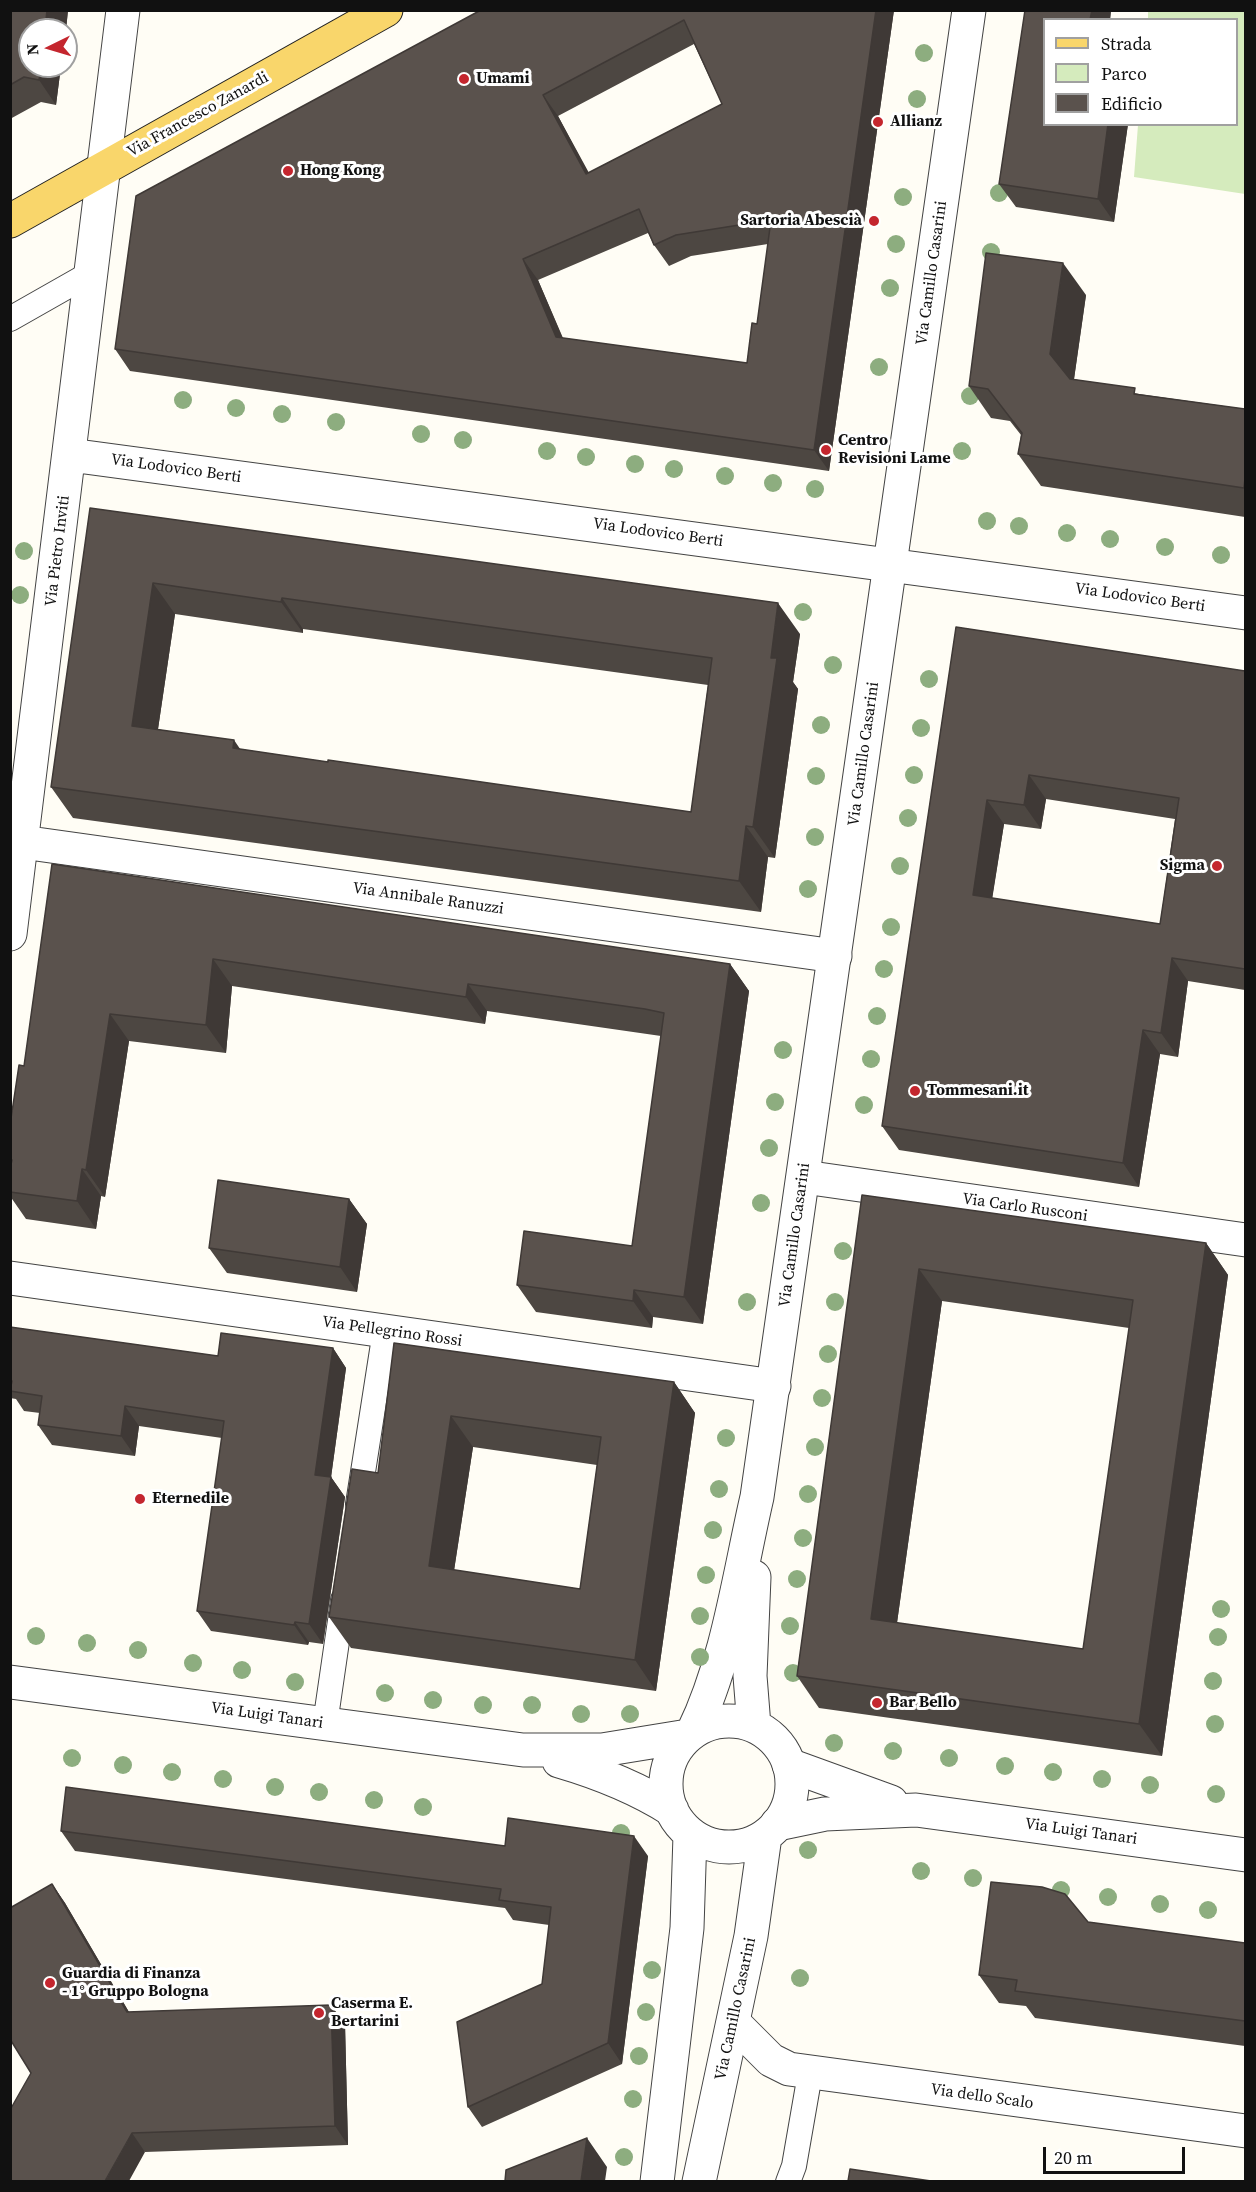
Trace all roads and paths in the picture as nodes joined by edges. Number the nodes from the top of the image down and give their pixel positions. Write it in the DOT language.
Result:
graph roads {
  1 [pos="123,10"];
  2 [pos="386,10"];
  3 [pos="969,10"];
  4 [pos="103,168"];
  5 [pos="10,221"];
  6 [pos="91,273"];
  7 [pos="10,319"];
  8 [pos="70,455"];
  9 [pos="891,565"];
  10 [pos="1245,613"];
  11 [pos="22,842"];
  12 [pos="10,934"];
  13 [pos="835,956"];
  14 [pos="804,1177"];
  15 [pos="1245,1240"];
  16 [pos="10,1278"];
  17 [pos="385,1331"];
  18 [pos="774,1386"];
  19 [pos="757,1497"];
  20 [pos="355,1526"];
  21 [pos="348,1572"];
  22 [pos="10,1682"];
  23 [pos="325,1724"];
  24 [pos="754,1726"];
  25 [pos="691,1734"];
  26 [pos="523,1750"];
  27 [pos="789,1765"];
  28 [pos="916,1810"];
  29 [pos="681,1822"];
  30 [pos="771,1830"];
  31 [pos="1245,1855"];
  32 [pos="735,2024"];
  33 [pos="810,2074"];
  34 [pos="1245,2131"];
  35 [pos="657,2181"];
  36 [pos="699,2181"];
  37 [pos="788,2181"];
  1 -- 4 [label="street, Via Pietro Inviti"];
  2 -- 4 [label="main road, Via Francesco Zanardi"];
  3 -- 9 [label="street, Via Camillo Casarini"];
  4 -- 5 [label="main road, Via Francesco Zanardi"];
  4 -- 6 [label="street, Via Pietro Inviti"];
  6 -- 7 [label="lane"];
  6 -- 8 [label="street, Via Pietro Inviti"];
  8 -- 9 [label="street, Via Lodovico Berti"];
  8 -- 11 [label="street, Via Pietro Inviti"];
  9 -- 10 [label="street, Via Lodovico Berti"];
  9 -- 13 [label="street, Via Camillo Casarini"];
  11 -- 12 [label="street, Via Pietro Inviti"];
  11 -- 13 [label="street, Via Annibale Ranuzzi"];
  13 -- 14 [label="street, Via Camillo Casarini"];
  14 -- 15 [label="street, Via Carlo Rusconi"];
  14 -- 18 [label="street, Via Camillo Casarini"];
  16 -- 17 [label="street, Via Pellegrino Rossi"];
  17 -- 18 [label="street, Via Pellegrino Rossi"];
  17 -- 20 [label="lane"];
  18 -- 19 [label="street, Via Camillo Casarini"];
  19 -- 24 [label="street, Via Camillo Casarini"];
  19 -- 25 [label="street, Via Camillo Casarini"];
  21 -- 23 [label="lane"];
  22 -- 23 [label="street, Via Luigi Tanari"];
  23 -- 26 [label="street, Via Luigi Tanari"];
  24 -- 25 [label="street"];
  24 -- 27 [label="street"];
  25 -- 26 [label="street, Via Luigi Tanari"];
  25 -- 29 [label="street"];
  26 -- 29 [label="street, Via Luigi Tanari"];
  27 -- 28 [label="street, Via Luigi Tanari"];
  27 -- 30 [label="street"];
  28 -- 30 [label="street, Via Luigi Tanari"];
  28 -- 31 [label="street, Via Luigi Tanari"];
  29 -- 30 [label="street"];
  29 -- 35 [label="street"];
  30 -- 32 [label="street, Via Camillo Casarini"];
  32 -- 33 [label="street, Via dello Scalo"];
  32 -- 36 [label="street, Via Camillo Casarini"];
  33 -- 34 [label="street, Via dello Scalo"];
  33 -- 37 [label="lane"];
}
